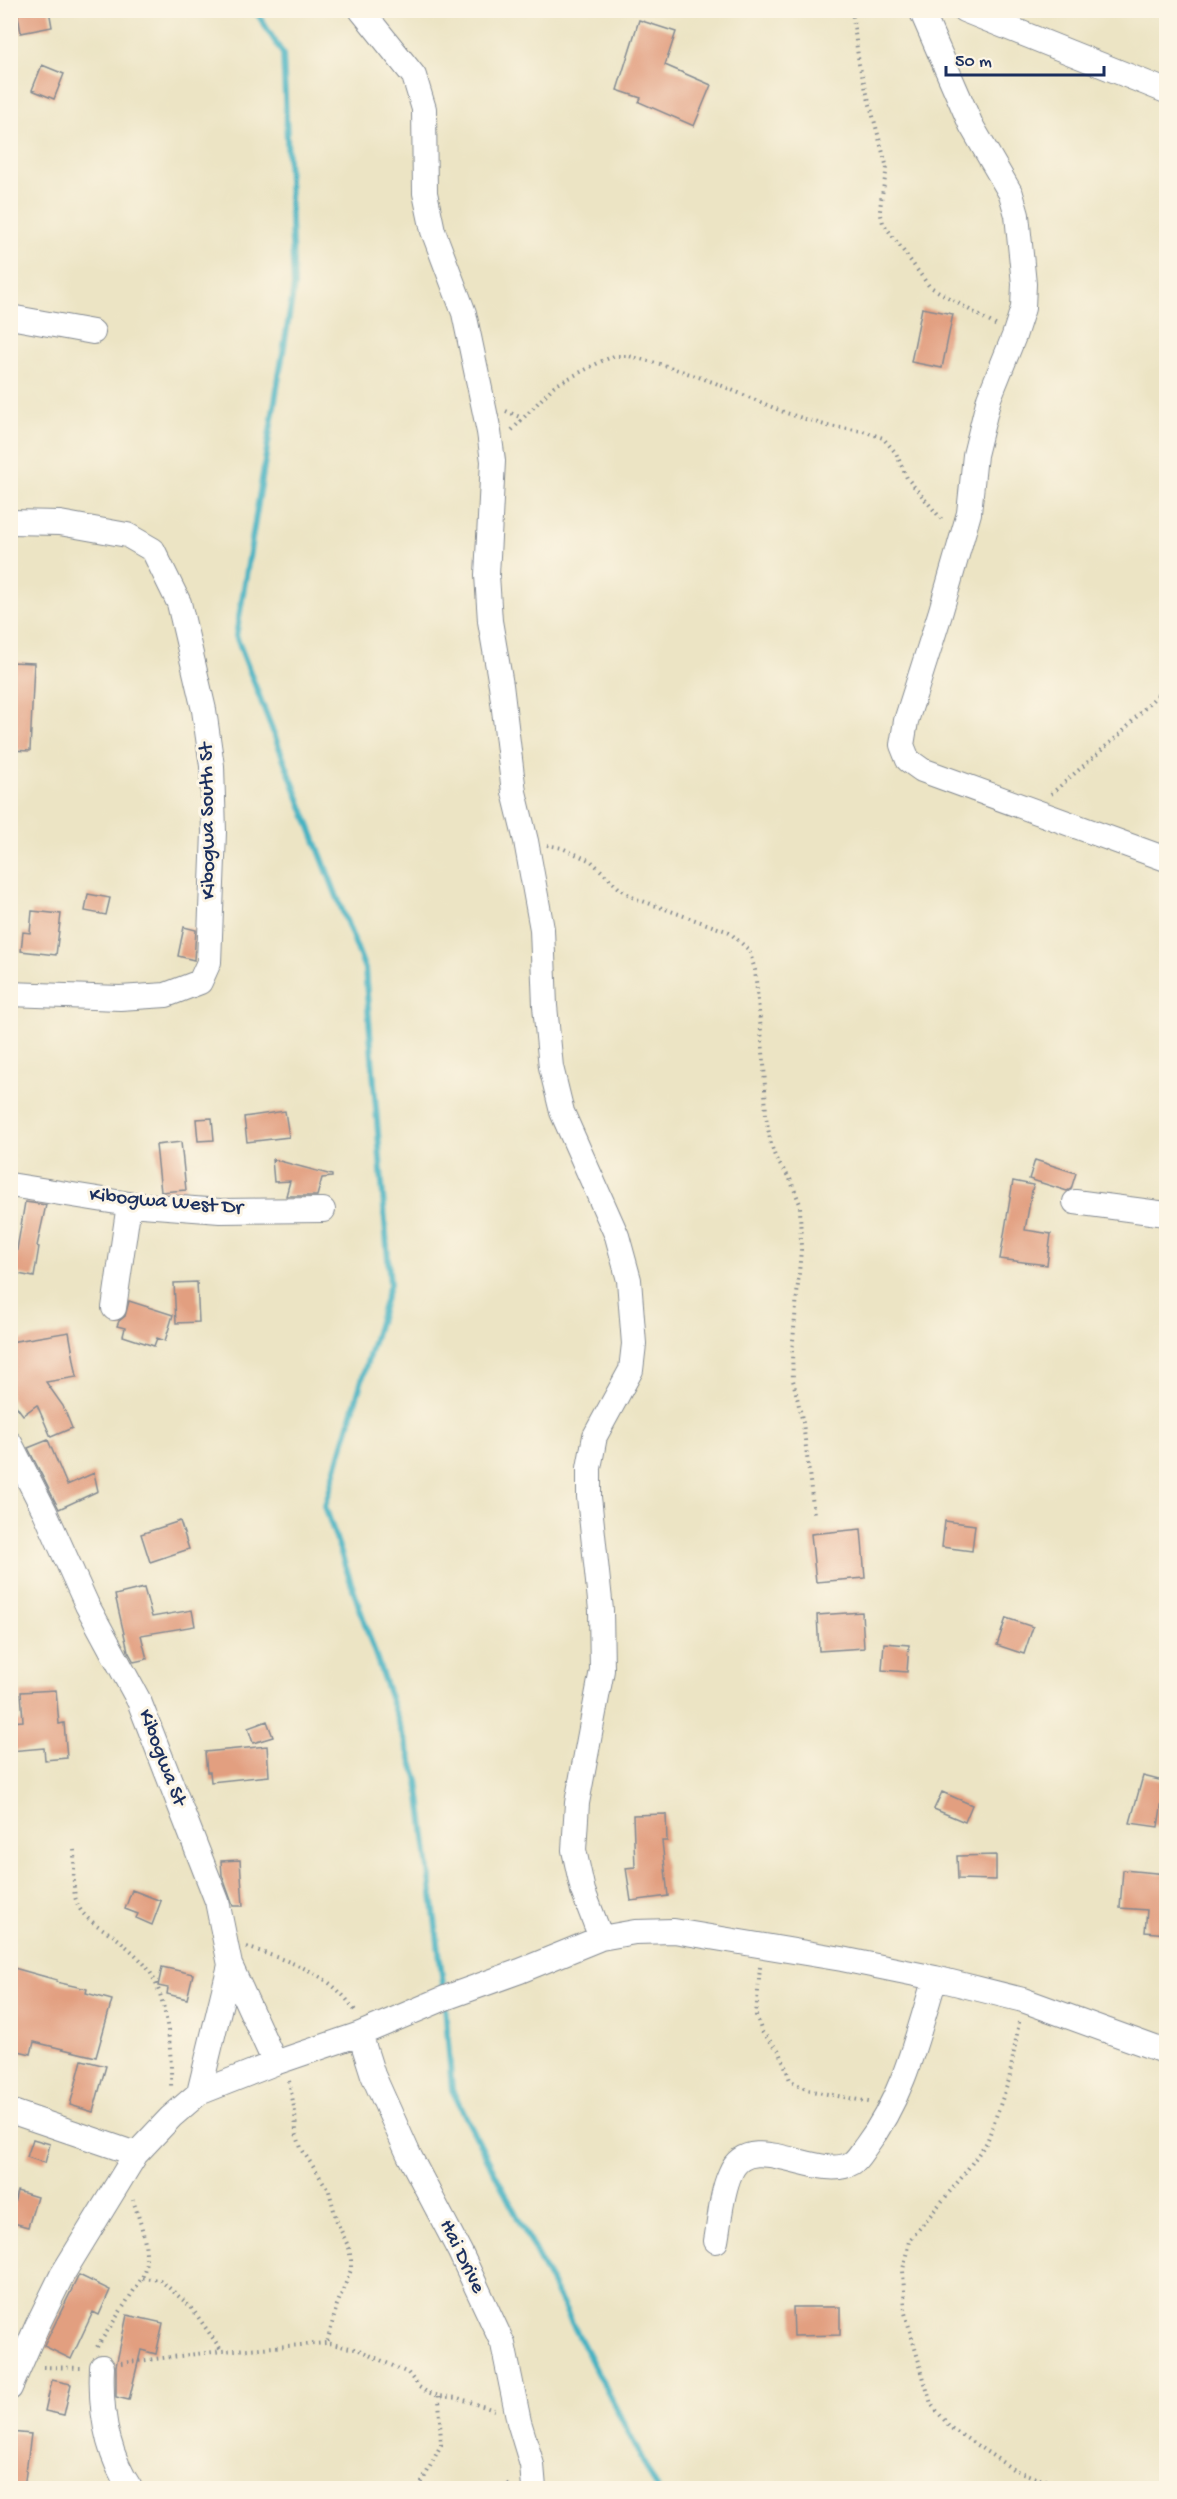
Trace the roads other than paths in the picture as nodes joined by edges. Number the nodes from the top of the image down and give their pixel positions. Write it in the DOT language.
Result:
graph roads {
  1 [pos="361,10"];
  2 [pos="921,10"];
  3 [pos="964,10"];
  4 [pos="1167,91"];
  5 [pos="10,317"];
  6 [pos="93,332"];
  7 [pos="10,522"];
  8 [pos="1167,858"];
  9 [pos="10,994"];
  10 [pos="10,1185"];
  11 [pos="1075,1202"];
  12 [pos="129,1204"];
  13 [pos="323,1210"];
  14 [pos="1167,1214"];
  15 [pos="114,1308"];
  16 [pos="10,1443"];
  17 [pos="601,1938"];
  18 [pos="231,1965"];
  19 [pos="934,1978"];
  20 [pos="364,2032"];
  21 [pos="1167,2052"];
  22 [pos="279,2062"];
  23 [pos="200,2092"];
  24 [pos="10,2112"];
  25 [pos="131,2162"];
  26 [pos="716,2241"];
  27 [pos="98,2359"];
  28 [pos="10,2388"];
  29 [pos="130,2488"];
  30 [pos="534,2488"];
  1 -- 17 [label="street"];
  2 -- 8 [label="street"];
  3 -- 4 [label="street"];
  5 -- 6 [label="street"];
  7 -- 9 [label="street, Kibogwa South St"];
  10 -- 12 [label="street, Kibogwa West Dr"];
  11 -- 14 [label="street"];
  12 -- 13 [label="street, Kibogwa West Dr"];
  12 -- 15 [label="street"];
  16 -- 18 [label="street, Kibogwa St"];
  17 -- 19 [label="street"];
  17 -- 20 [label="street"];
  18 -- 22 [label="street"];
  18 -- 23 [label="street, Kibogwa St"];
  19 -- 21 [label="street"];
  19 -- 26 [label="street"];
  20 -- 22 [label="street"];
  20 -- 30 [label="street, Hai Drive"];
  22 -- 23 [label="street"];
  23 -- 25 [label="street"];
  24 -- 25 [label="street"];
  25 -- 28 [label="street"];
  27 -- 29 [label="street"];
}
